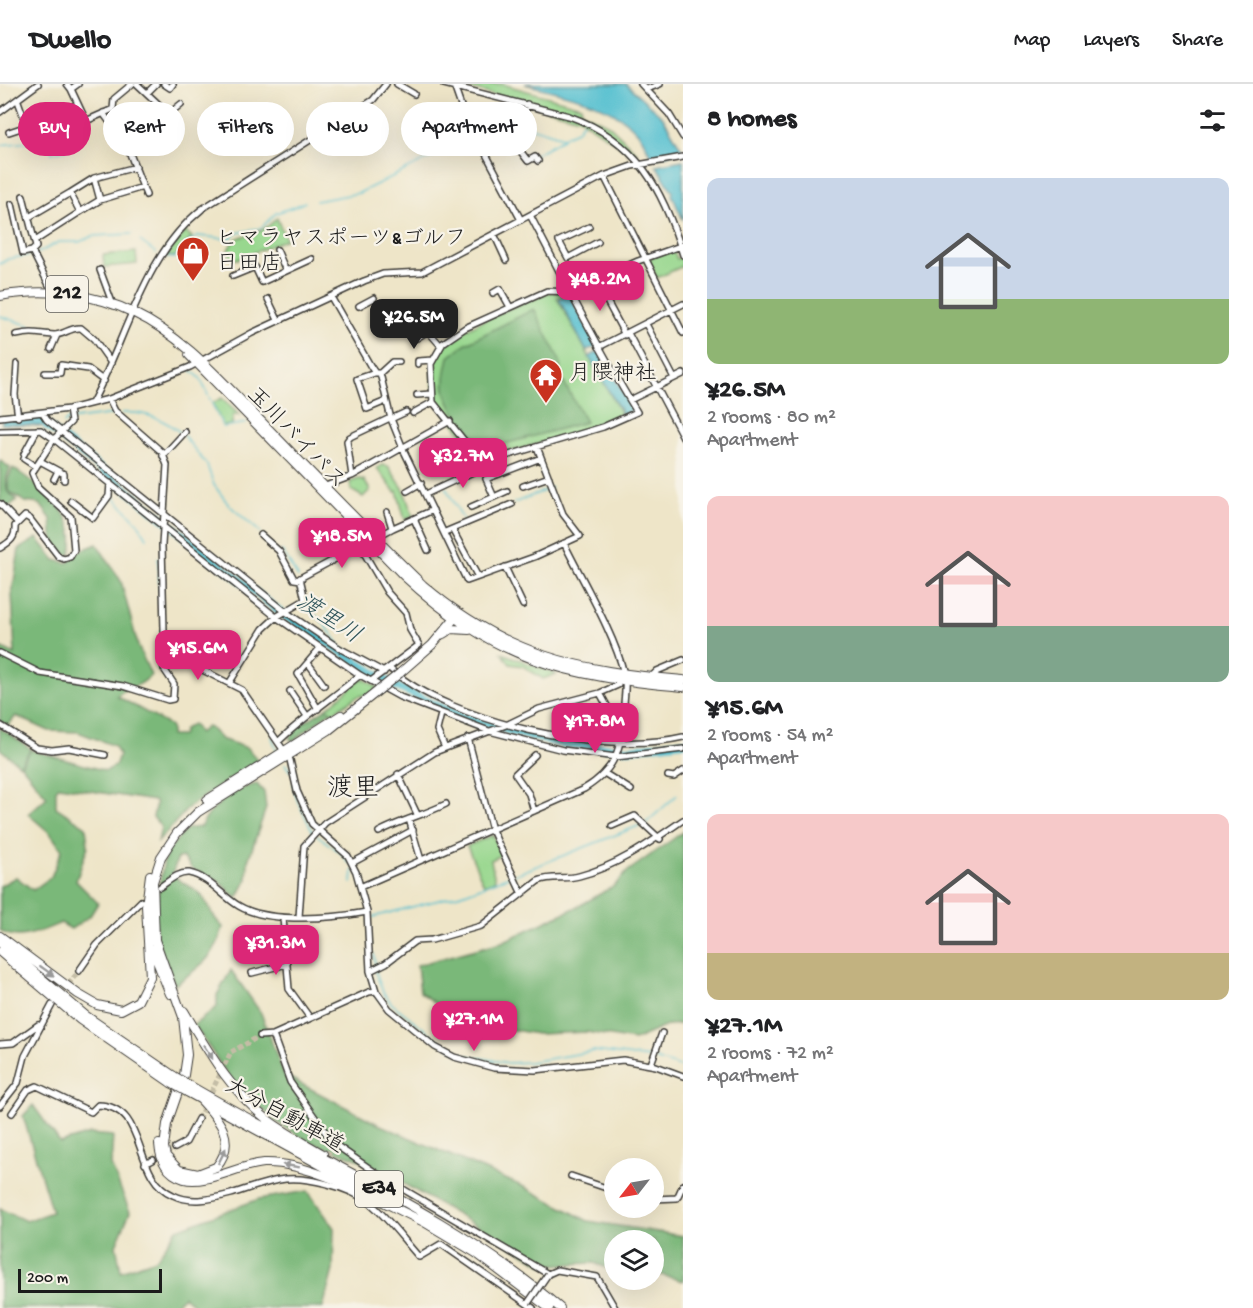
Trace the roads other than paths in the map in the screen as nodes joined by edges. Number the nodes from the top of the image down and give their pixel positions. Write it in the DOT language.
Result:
graph roads {
  1 [pos="38,84"];
  2 [pos="78,84"];
  3 [pos="132,84"];
  4 [pos="137,84"];
  5 [pos="156,84"];
  6 [pos="164,84"];
  7 [pos="173,84"];
  8 [pos="386,84"];
  9 [pos="397,84"];
  10 [pos="444,84"];
  11 [pos="641,84"];
  12 [pos="660,84"];
  13 [pos="454,86"];
  14 [pos="69,87"];
  15 [pos="648,89"];
  16 [pos="147,93"];
  17 [pos="414,94"];
  18 [pos="18,101"];
  19 [pos="75,102"];
  20 [pos="114,102"];
  21 [pos="156,102"];
  22 [pos="461,102"];
  23 [pos="519,102"];
  24 [pos="537,107"];
  25 [pos="0,112"];
  26 [pos="103,113"];
  27 [pos="91,118"];
  28 [pos="9,132"];
  29 [pos="683,137"];
  30 [pos="131,156"];
  31 [pos="487,156"];
  32 [pos="524,156"];
  33 [pos="683,157"];
  34 [pos="538,161"];
  35 [pos="644,166"];
  36 [pos="136,167"];
  37 [pos="604,176"];
  38 [pos="94,178"];
  39 [pos="143,187"];
  40 [pos="70,193"];
  41 [pos="146,195"];
  42 [pos="23,196"];
  43 [pos="100,200"];
  44 [pos="12,204"];
  45 [pos="80,212"];
  46 [pos="530,215"];
  47 [pos="29,217"];
  48 [pos="521,220"];
  49 [pos="589,226"];
  50 [pos="494,234"];
  51 [pos="35,241"];
  52 [pos="598,242"];
  53 [pos="562,246"];
  54 [pos="682,246"];
  55 [pos="277,250"];
  56 [pos="33,251"];
  57 [pos="550,253"];
  58 [pos="683,255"];
  59 [pos="646,258"];
  60 [pos="312,259"];
  61 [pos="506,260"];
  62 [pos="100,270"];
  63 [pos="286,271"];
  64 [pos="234,276"];
  65 [pos="595,279"];
  66 [pos="570,292"];
  67 [pos="53,293"];
  68 [pos="493,293"];
  69 [pos="0,296"];
  70 [pos="331,297"];
  71 [pos="374,298"];
  72 [pos="268,299"];
  73 [pos="683,304"];
  74 [pos="113,305"];
  75 [pos="359,306"];
  76 [pos="510,307"];
  77 [pos="672,311"];
  78 [pos="133,312"];
  79 [pos="428,316"];
  80 [pos="278,320"];
  81 [pos="646,324"];
  82 [pos="425,333"];
  83 [pos="683,333"];
  84 [pos="627,334"];
  85 [pos="16,335"];
  86 [pos="57,335"];
  87 [pos="417,338"];
  88 [pos="441,346"];
  89 [pos="599,347"];
  90 [pos="51,349"];
  91 [pos="432,360"];
  92 [pos="199,362"];
  93 [pos="399,362"];
  94 [pos="111,363"];
  95 [pos="17,364"];
  96 [pos="418,364"];
  97 [pos="45,373"];
  98 [pos="378,373"];
  99 [pos="683,374"];
  100 [pos="674,378"];
  101 [pos="104,381"];
  102 [pos="656,386"];
  103 [pos="430,394"];
  104 [pos="417,395"];
  105 [pos="109,399"];
  106 [pos="630,400"];
  107 [pos="386,401"];
  108 [pos="433,402"];
  109 [pos="92,403"];
  110 [pos="43,414"];
  111 [pos="70,416"];
  112 [pos="0,417"];
  113 [pos="18,417"];
  114 [pos="391,418"];
  115 [pos="450,421"];
  116 [pos="37,430"];
  117 [pos="61,430"];
  118 [pos="0,431"];
  119 [pos="183,435"];
  120 [pos="683,437"];
  121 [pos="54,439"];
  122 [pos="537,447"];
  123 [pos="402,448"];
  124 [pos="163,456"];
  125 [pos="541,458"];
  126 [pos="102,463"];
  127 [pos="38,464"];
  128 [pos="480,466"];
  129 [pos="58,471"];
  130 [pos="95,471"];
  131 [pos="352,476"];
  132 [pos="549,477"];
  133 [pos="54,479"];
  134 [pos="486,479"];
  135 [pos="64,480"];
  136 [pos="110,483"];
  137 [pos="421,483"];
  138 [pos="523,486"];
  139 [pos="322,488"];
  140 [pos="407,491"];
  141 [pos="507,491"];
  142 [pos="426,494"];
  143 [pos="495,497"];
  144 [pos="71,501"];
  145 [pos="0,504"];
  146 [pos="512,504"];
  147 [pos="471,507"];
  148 [pos="434,510"];
  149 [pos="162,512"];
  150 [pos="387,512"];
  151 [pos="414,519"];
  152 [pos="17,522"];
  153 [pos="162,525"];
  154 [pos="392,528"];
  155 [pos="452,529"];
  156 [pos="445,532"];
  157 [pos="261,535"];
  158 [pos="373,539"];
  159 [pos="564,543"];
  160 [pos="360,546"];
  161 [pos="0,548"];
  162 [pos="428,550"];
  163 [pos="225,561"];
  164 [pos="505,567"];
  165 [pos="218,570"];
  166 [pos="478,577"];
  167 [pos="301,580"];
  168 [pos="523,604"];
  169 [pos="439,607"];
  170 [pos="286,612"];
  171 [pos="456,616"];
  172 [pos="276,617"];
  173 [pos="471,630"];
  174 [pos="439,636"];
  175 [pos="320,648"];
  176 [pos="0,653"];
  177 [pos="173,657"];
  178 [pos="683,660"];
  179 [pos="308,663"];
  180 [pos="386,670"];
  181 [pos="360,675"];
  182 [pos="651,677"];
  183 [pos="622,680"];
  184 [pos="371,681"];
  185 [pos="230,682"];
  186 [pos="680,683"];
  187 [pos="324,684"];
  188 [pos="290,691"];
  189 [pos="600,693"];
  190 [pos="683,696"];
  191 [pos="370,697"];
  192 [pos="318,709"];
  193 [pos="441,714"];
  194 [pos="307,716"];
  195 [pos="623,722"];
  196 [pos="507,724"];
  197 [pos="0,725"];
  198 [pos="489,731"];
  199 [pos="683,737"];
  200 [pos="468,738"];
  201 [pos="278,742"];
  202 [pos="621,743"];
  203 [pos="282,748"];
  204 [pos="445,748"];
  205 [pos="683,749"];
  206 [pos="105,755"];
  207 [pos="535,755"];
  208 [pos="616,757"];
  209 [pos="290,760"];
  210 [pos="683,771"];
  211 [pos="604,773"];
  212 [pos="398,774"];
  213 [pos="668,776"];
  214 [pos="631,790"];
  215 [pos="446,804"];
  216 [pos="534,811"];
  217 [pos="417,814"];
  218 [pos="409,819"];
  219 [pos="683,820"];
  220 [pos="612,826"];
  221 [pos="413,830"];
  222 [pos="492,830"];
  223 [pos="379,832"];
  224 [pos="316,833"];
  225 [pos="660,839"];
  226 [pos="421,860"];
  227 [pos="352,863"];
  228 [pos="160,887"];
  229 [pos="360,887"];
  230 [pos="521,892"];
  231 [pos="141,901"];
  232 [pos="367,912"];
  233 [pos="299,917"];
  234 [pos="283,918"];
  235 [pos="0,936"];
  236 [pos="0,943"];
  237 [pos="149,943"];
  238 [pos="0,952"];
  239 [pos="287,964"];
  240 [pos="373,970"];
  241 [pos="79,971"];
  242 [pos="252,973"];
  243 [pos="376,991"];
  244 [pos="178,1002"];
  245 [pos="52,1005"];
  246 [pos="310,1018"];
  247 [pos="39,1024"];
  248 [pos="662,1033"];
  249 [pos="273,1035"];
  250 [pos="260,1036"];
  251 [pos="0,1044"];
  252 [pos="652,1062"];
  253 [pos="683,1076"];
  254 [pos="173,1079"];
  255 [pos="188,1088"];
  256 [pos="200,1099"];
  257 [pos="0,1106"];
  258 [pos="12,1113"];
  259 [pos="198,1119"];
  260 [pos="333,1143"];
  261 [pos="176,1148"];
  262 [pos="330,1150"];
  263 [pos="153,1160"];
  264 [pos="145,1164"];
  265 [pos="571,1176"];
  266 [pos="683,1185"];
  267 [pos="375,1186"];
  268 [pos="604,1187"];
  269 [pos="664,1199"];
  270 [pos="422,1221"];
  271 [pos="548,1274"];
  272 [pos="528,1303"];
  273 [pos="533,1308"];
  274 [pos="549,1308"];
  275 [pos="560,1308"];
  276 [pos="615,1308"];
  1 -- 18 [label="street"];
  2 -- 14 [label="street"];
  3 -- 20 [label="street"];
  4 -- 16 [label="street"];
  5 -- 16 [label="street"];
  6 -- 7 [label="street"];
  8 -- 78 [label="street"];
  9 -- 17 [label="street"];
  10 -- 13 [label="street"];
  11 -- 15 [label="street"];
  12 -- 15 [label="street"];
  13 -- 22 [label="street"];
  13 -- 23 [label="street"];
  14 -- 19 [label="street"];
  15 -- 29 [label="street"];
  16 -- 21 [label="street"];
  18 -- 25 [label="street"];
  18 -- 28 [label="street"];
  24 -- 35 [label="street"];
  26 -- 27 [label="street"];
  30 -- 36 [label="street"];
  31 -- 48 [label="street"];
  32 -- 34 [label="street"];
  33 -- 35 [label="street"];
  35 -- 37 [label="street"];
  35 -- 54 [label="street"];
  36 -- 38 [label="street"];
  36 -- 39 [label="street"];
  37 -- 46 [label="street"];
  37 -- 59 [label="street"];
  38 -- 40 [label="street"];
  38 -- 43 [label="street"];
  39 -- 41 [label="street"];
  39 -- 43 [label="street"];
  40 -- 45 [label="street"];
  40 -- 47 [label="street"];
  42 -- 47 [label="street"];
  43 -- 45 [label="street"];
  44 -- 56 [label="street"];
  45 -- 51 [label="street"];
  46 -- 48 [label="street"];
  46 -- 57 [label="street"];
  47 -- 51 [label="street"];
  48 -- 50 [label="street"];
  49 -- 53 [label="street"];
  50 -- 61 [label="street"];
  50 -- 70 [label="street"];
  51 -- 56 [label="street"];
  52 -- 53 [label="street"];
  53 -- 57 [label="street"];
  54 -- 58 [label="street"];
  54 -- 59 [label="street"];
  55 -- 63 [label="street"];
  56 -- 67 [label="street"];
  57 -- 66 [label="street"];
  59 -- 65 [label="street"];
  59 -- 77 [label="street"];
  60 -- 63 [label="street"];
  62 -- 74 [label="street"];
  63 -- 64 [label="street"];
  65 -- 66 [label="street"];
  65 -- 84 [label="street"];
  66 -- 76 [label="street"];
  66 -- 89 [label="street"];
  67 -- 69 [label="highway, 212"];
  67 -- 74 [label="highway, 212"];
  68 -- 76 [label="street"];
  70 -- 80 [label="street"];
  70 -- 98 [label="street"];
  71 -- 75 [label="street"];
  72 -- 80 [label="street"];
  73 -- 77 [label="street"];
  74 -- 78 [label="highway, 212"];
  76 -- 88 [label="street"];
  77 -- 81 [label="street"];
  77 -- 83 [label="street"];
  78 -- 92 [label="highway, 212"];
  78 -- 94 [label="street"];
  79 -- 82 [label="street"];
  80 -- 92 [label="street"];
  81 -- 84 [label="street"];
  81 -- 100 [label="street"];
  82 -- 87 [label="street"];
  82 -- 88 [label="street"];
  84 -- 89 [label="street"];
  84 -- 102 [label="street"];
  85 -- 86 [label="street"];
  86 -- 90 [label="street"];
  86 -- 94 [label="street"];
  88 -- 91 [label="street"];
  89 -- 106 [label="street"];
  91 -- 96 [label="street"];
  91 -- 103 [label="street"];
  92 -- 105 [label="street"];
  92 -- 139 [label="highway, 玉川バイパス / 212"];
  93 -- 98 [label="street"];
  94 -- 101 [label="street"];
  95 -- 113 [label="street"];
  97 -- 101 [label="street"];
  98 -- 107 [label="street"];
  98 -- 107 [label="street"];
  99 -- 100 [label="street"];
  100 -- 102 [label="street"];
  101 -- 109 [label="street"];
  102 -- 106 [label="street"];
  102 -- 120 [label="street"];
  103 -- 104 [label="street"];
  103 -- 108 [label="street"];
  105 -- 109 [label="street"];
  105 -- 124 [label="street"];
  106 -- 122 [label="street"];
  107 -- 114 [label="street"];
  108 -- 114 [label="street"];
  108 -- 115 [label="street"];
  109 -- 111 [label="street"];
  110 -- 111 [label="street"];
  110 -- 113 [label="street"];
  110 -- 117 [label="street"];
  111 -- 117 [label="street"];
  112 -- 113 [label="street"];
  114 -- 123 [label="street"];
  114 -- 131 [label="street"];
  115 -- 123 [label="street"];
  115 -- 128 [label="street"];
  116 -- 118 [label="street"];
  116 -- 121 [label="street"];
  116 -- 127 [label="street"];
  117 -- 121 [label="street"];
  117 -- 126 [label="street"];
  119 -- 124 [label="street"];
  121 -- 127 [label="street"];
  121 -- 130 [label="street"];
  122 -- 125 [label="street"];
  122 -- 128 [label="street"];
  123 -- 131 [label="street"];
  123 -- 137 [label="street"];
  124 -- 149 [label="street"];
  125 -- 132 [label="street"];
  125 -- 134 [label="street"];
  126 -- 130 [label="street"];
  126 -- 149 [label="street"];
  127 -- 129 [label="street"];
  127 -- 152 [label="street"];
  128 -- 134 [label="street"];
  128 -- 142 [label="street"];
  129 -- 133 [label="street"];
  129 -- 135 [label="street"];
  130 -- 136 [label="street"];
  131 -- 139 [label="street"];
  132 -- 138 [label="street"];
  132 -- 159 [label="street"];
  134 -- 143 [label="street"];
  136 -- 144 [label="street"];
  136 -- 153 [label="street"];
  137 -- 140 [label="street"];
  137 -- 142 [label="street"];
  139 -- 158 [label="highway, 玉川バイパス / 212"];
  141 -- 143 [label="street"];
  142 -- 148 [label="street"];
  143 -- 147 [label="street"];
  145 -- 152 [label="street"];
  146 -- 155 [label="street"];
  148 -- 151 [label="street"];
  148 -- 156 [label="street"];
  149 -- 153 [label="street"];
  149 -- 163 [label="street"];
  150 -- 154 [label="street"];
  151 -- 154 [label="street"];
  151 -- 162 [label="street"];
  152 -- 161 [label="street"];
  153 -- 165 [label="street"];
  153 -- 177 [label="street"];
  154 -- 158 [label="street"];
  155 -- 156 [label="street"];
  155 -- 166 [label="street"];
  156 -- 166 [label="street"];
  157 -- 167 [label="street"];
  158 -- 160 [label="street"];
  158 -- 169 [label="highway, 玉川バイパス / 212"];
  158 -- 171 [label="highway, 玉川バイパス / 212"];
  159 -- 164 [label="street"];
  159 -- 183 [label="street"];
  160 -- 167 [label="street"];
  160 -- 180 [label="street"];
  163 -- 165 [label="street"];
  163 -- 170 [label="street"];
  164 -- 166 [label="street"];
  164 -- 168 [label="street"];
  165 -- 172 [label="street"];
  167 -- 170 [label="street"];
  169 -- 171 [label="highway, 玉川バイパス / 212"];
  169 -- 174 [label="highway"];
  170 -- 172 [label="street"];
  170 -- 180 [label="street"];
  171 -- 173 [label="highway, 玉川バイパス / 212"];
  171 -- 174 [label="highway"];
  171 -- 183 [label="highway, 玉川バイパス / 212"];
  172 -- 175 [label="street"];
  172 -- 185 [label="street"];
  173 -- 174 [label="highway"];
  173 -- 183 [label="highway, 玉川バイパス / 212"];
  174 -- 191 [label="highway, bridge"];
  175 -- 179 [label="street"];
  175 -- 181 [label="street"];
  176 -- 177 [label="street"];
  177 -- 185 [label="street"];
  178 -- 182 [label="street"];
  179 -- 187 [label="street"];
  179 -- 192 [label="street"];
  180 -- 184 [label="street"];
  180 -- 196 [label="street"];
  181 -- 184 [label="street"];
  181 -- 192 [label="street"];
  182 -- 183 [label="highway, 玉川バイパス / 212"];
  182 -- 186 [label="highway, 玉川バイパス / 212"];
  183 -- 186 [label="highway, 玉川バイパス / 212"];
  183 -- 189 [label="street"];
  183 -- 195 [label="street"];
  184 -- 193 [label="street"];
  185 -- 201 [label="street"];
  186 -- 190 [label="street"];
  188 -- 194 [label="street"];
  189 -- 195 [label="street"];
  189 -- 196 [label="street"];
  191 -- 237 [label="highway"];
  191 -- 244 [label="highway"];
  192 -- 194 [label="street"];
  193 -- 198 [label="street"];
  193 -- 204 [label="street"];
  194 -- 201 [label="street"];
  195 -- 202 [label="street"];
  196 -- 198 [label="street"];
  196 -- 202 [label="street"];
  197 -- 206 [label="street"];
  198 -- 200 [label="street"];
  198 -- 208 [label="street"];
  199 -- 202 [label="street"];
  200 -- 204 [label="street"];
  200 -- 222 [label="street"];
  201 -- 203 [label="street"];
  202 -- 208 [label="street"];
  204 -- 212 [label="street"];
  205 -- 208 [label="street"];
  207 -- 216 [label="street"];
  208 -- 211 [label="street"];
  209 -- 224 [label="street"];
  210 -- 213 [label="street"];
  211 -- 214 [label="street"];
  211 -- 216 [label="street"];
  212 -- 217 [label="street"];
  212 -- 224 [label="street"];
  215 -- 217 [label="street"];
  216 -- 222 [label="street"];
  217 -- 218 [label="street"];
  218 -- 221 [label="street"];
  218 -- 223 [label="street"];
  219 -- 225 [label="street"];
  220 -- 225 [label="street"];
  221 -- 226 [label="street"];
  221 -- 227 [label="street"];
  222 -- 226 [label="street"];
  222 -- 230 [label="street"];
  224 -- 227 [label="street"];
  224 -- 233 [label="street"];
  225 -- 230 [label="street"];
  226 -- 229 [label="street"];
  227 -- 229 [label="street"];
  228 -- 234 [label="street"];
  229 -- 232 [label="street"];
  230 -- 240 [label="street"];
  231 -- 241 [label="street"];
  232 -- 233 [label="street"];
  232 -- 240 [label="street"];
  233 -- 234 [label="street"];
  234 -- 239 [label="street"];
  235 -- 237 [label="highway, one-way"];
  236 -- 254 [label="highway, 大分自動車道 / E34"];
  270 -- 237 [label="highway, one-way"];
  238 -- 254 [label="highway, 大分自動車道 / E34"];
  239 -- 242 [label="street"];
  239 -- 246 [label="street"];
  240 -- 243 [label="street"];
  243 -- 246 [label="street"];
  243 -- 252 [label="street"];
  244 -- 256 [label="highway, one-way"];
  244 -- 267 [label="highway, one-way"];
  245 -- 247 [label="street"];
  246 -- 249 [label="street"];
  247 -- 251 [label="street"];
  247 -- 257 [label="street"];
  248 -- 252 [label="street"];
  249 -- 250 [label="street"];
  249 -- 260 [label="street"];
  252 -- 253 [label="street"];
  254 -- 255 [label="highway, 大分自動車道 / E34, bridge"];
  255 -- 256 [label="highway, 大分自動車道 / E34"];
  255 -- 267 [label="highway, 大分自動車道 / E34"];
  256 -- 270 [label="highway, 大分自動車道 / E34"];
  258 -- 264 [label="street"];
  259 -- 261 [label="street"];
  260 -- 262 [label="street"];
  260 -- 271 [label="street"];
  263 -- 264 [label="street"];
  264 -- 272 [label="street"];
  265 -- 268 [label="street"];
  266 -- 269 [label="street"];
  267 -- 275 [label="highway, 大分自動車道 / E34"];
  270 -- 274 [label="highway, 大分自動車道 / E34"];
  271 -- 272 [label="street, bridge"];
  271 -- 276 [label="street"];
  272 -- 273 [label="street"];
}
